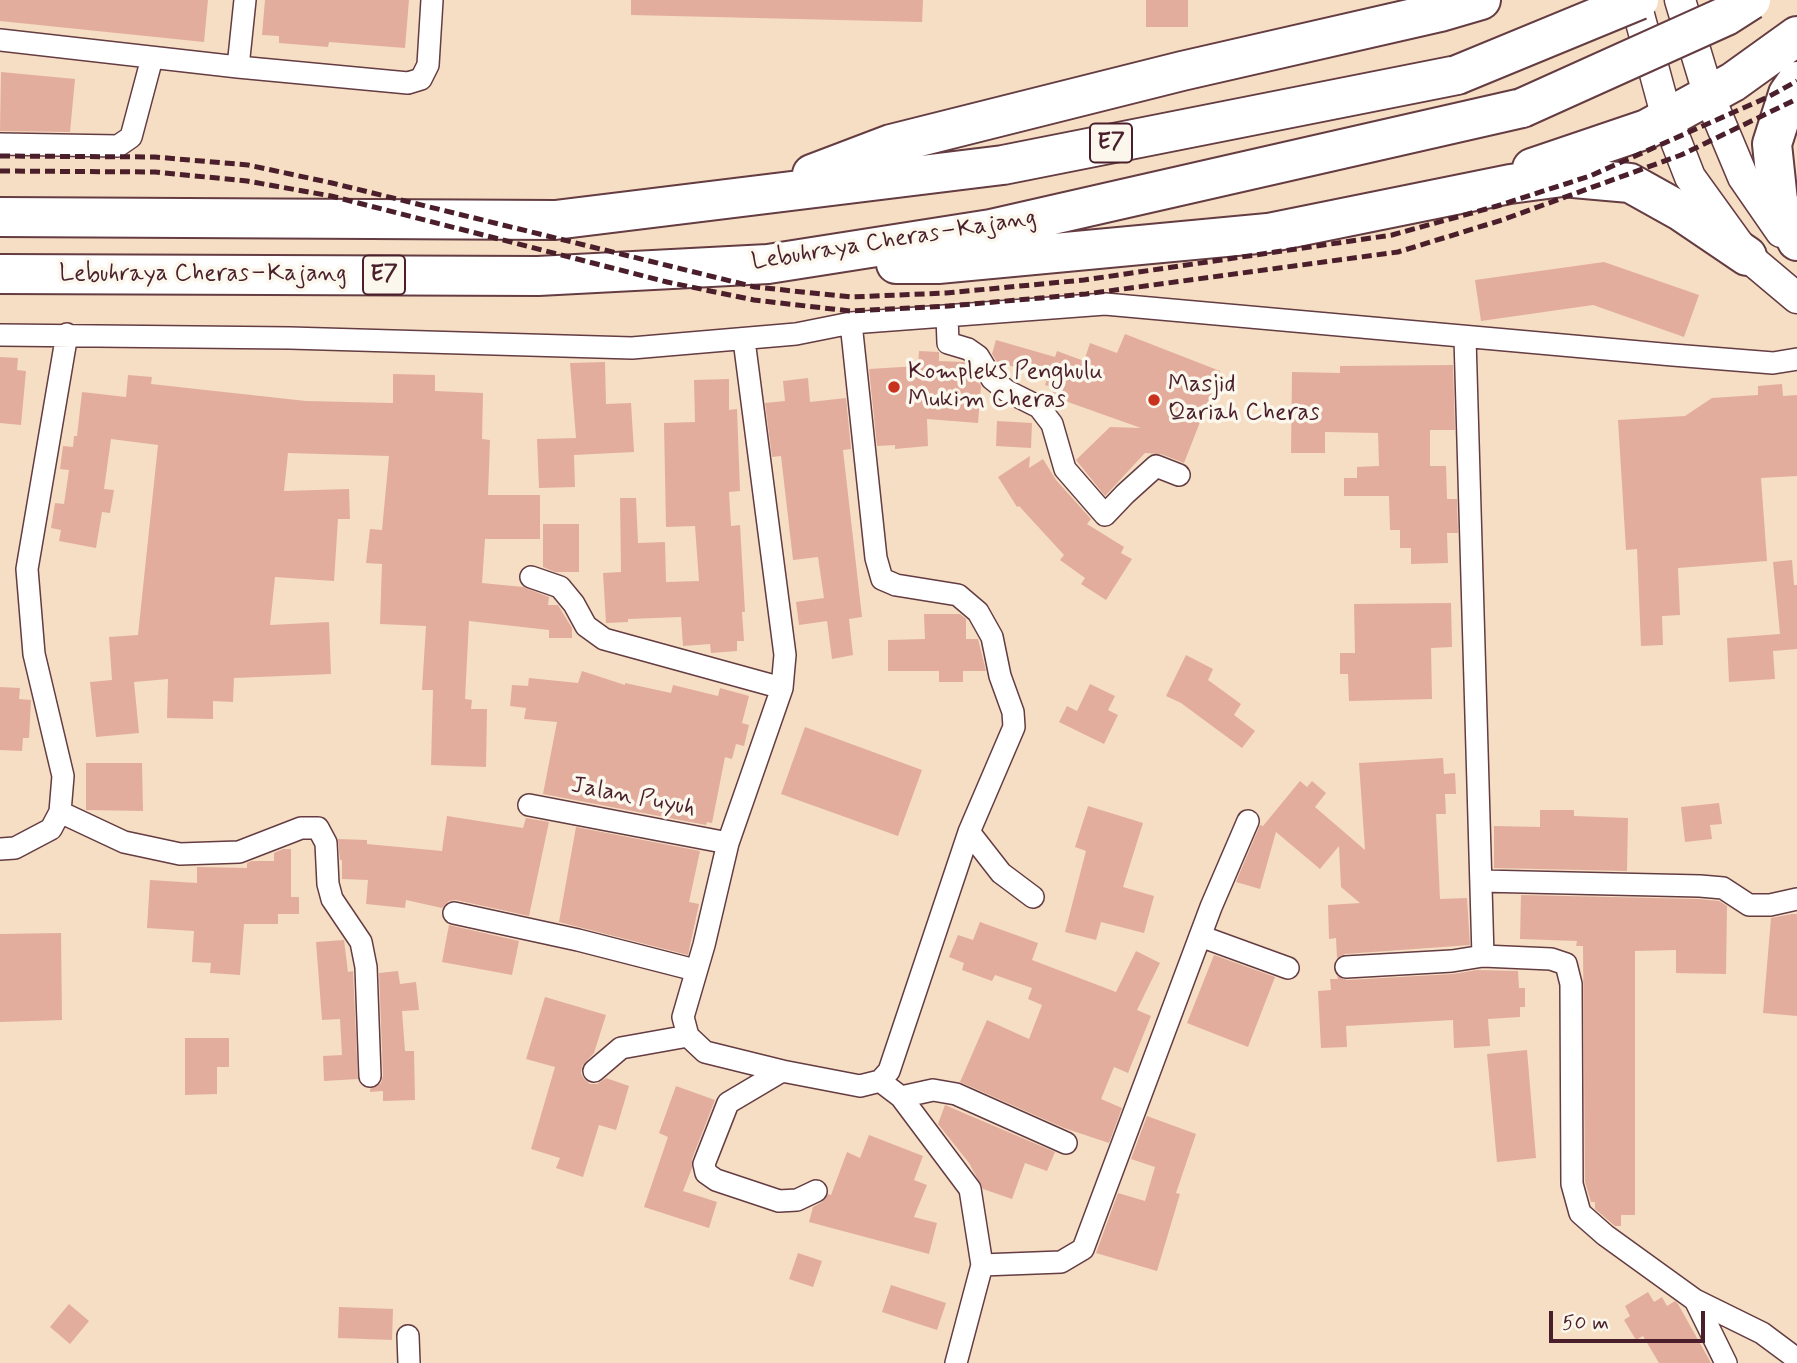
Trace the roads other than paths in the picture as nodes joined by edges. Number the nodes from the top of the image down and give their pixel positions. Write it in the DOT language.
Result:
graph roads {
  1 [pos="245,0"];
  2 [pos="432,0"];
  3 [pos="1481,0"];
  4 [pos="1637,0"];
  5 [pos="1681,0"];
  6 [pos="1751,0"];
  7 [pos="1449,6"];
  8 [pos="1797,36"];
  9 [pos="0,40"];
  10 [pos="152,58"];
  11 [pos="237,67"];
  12 [pos="1797,81"];
  13 [pos="1709,96"];
  14 [pos="1667,118"];
  15 [pos="0,144"];
  16 [pos="761,194"];
  17 [pos="1446,197"];
  18 [pos="0,217"];
  19 [pos="1797,241"];
  20 [pos="1797,251"];
  21 [pos="1747,256"];
  22 [pos="768,264"];
  23 [pos="0,274"];
  24 [pos="1797,298"];
  25 [pos="947,316"];
  26 [pos="850,323"];
  27 [pos="66,334"];
  28 [pos="0,335"];
  29 [pos="1465,338"];
  30 [pos="744,340"];
  31 [pos="1797,359"];
  32 [pos="1773,363"];
  33 [pos="1797,369"];
  34 [pos="1180,475"];
  35 [pos="531,577"];
  36 [pos="782,688"];
  37 [pos="529,805"];
  38 [pos="60,812"];
  39 [pos="1248,821"];
  40 [pos="969,832"];
  41 [pos="728,843"];
  42 [pos="0,849"];
  43 [pos="1481,881"];
  44 [pos="1033,897"];
  45 [pos="1797,899"];
  46 [pos="454,913"];
  47 [pos="1200,936"];
  48 [pos="1483,956"];
  49 [pos="1346,967"];
  50 [pos="1288,968"];
  51 [pos="695,970"];
  52 [pos="688,1037"];
  53 [pos="594,1071"];
  54 [pos="782,1071"];
  55 [pos="370,1076"];
  56 [pos="880,1081"];
  57 [pos="901,1097"];
  58 [pos="1066,1143"];
  59 [pos="816,1191"];
  60 [pos="982,1265"];
  61 [pos="1695,1300"];
  62 [pos="408,1336"];
  63 [pos="1797,1360"];
  64 [pos="409,1363"];
  65 [pos="956,1363"];
  66 [pos="1726,1363"];
  1 -- 11 [label="street"];
  2 -- 11 [label="street"];
  3 -- 7 [label="highway"];
  4 -- 14 [label="main road"];
  4 -- 16 [label="highway, E7, bridge"];
  5 -- 13 [label="main road"];
  6 -- 22 [label="highway, Lebuhraya Cheras–Kajang / E7, bridge"];
  7 -- 16 [label="highway"];
  8 -- 13 [label="highway"];
  9 -- 10 [label="street"];
  10 -- 11 [label="street"];
  10 -- 15 [label="street"];
  12 -- 19 [label="highway"];
  13 -- 14 [label="highway"];
  13 -- 20 [label="main road"];
  14 -- 17 [label="highway"];
  14 -- 21 [label="main road"];
  16 -- 18 [label="highway, E7"];
  17 -- 21 [label="highway"];
  17 -- 22 [label="highway"];
  21 -- 24 [label="main road"];
  22 -- 23 [label="highway, Lebuhraya Cheras–Kajang / E7"];
  25 -- 26 [label="street"];
  25 -- 29 [label="street"];
  25 -- 34 [label="street"];
  26 -- 30 [label="street"];
  26 -- 40 [label="street"];
  27 -- 28 [label="street"];
  27 -- 30 [label="street"];
  27 -- 38 [label="street"];
  29 -- 32 [label="street"];
  29 -- 43 [label="street"];
  30 -- 36 [label="street"];
  31 -- 32 [label="street"];
  32 -- 33 [label="street"];
  35 -- 36 [label="street"];
  36 -- 41 [label="street"];
  37 -- 41 [label="street, Jalan Puyuh"];
  38 -- 42 [label="street"];
  38 -- 55 [label="street"];
  39 -- 47 [label="street"];
  40 -- 44 [label="street"];
  40 -- 56 [label="street"];
  41 -- 51 [label="street"];
  43 -- 45 [label="street"];
  43 -- 48 [label="street"];
  46 -- 51 [label="street"];
  47 -- 50 [label="street"];
  47 -- 60 [label="street"];
  48 -- 49 [label="street"];
  48 -- 61 [label="street"];
  51 -- 52 [label="street"];
  52 -- 53 [label="street"];
  52 -- 54 [label="street"];
  54 -- 56 [label="street"];
  54 -- 59 [label="street"];
  56 -- 57 [label="street"];
  57 -- 58 [label="street"];
  57 -- 60 [label="street"];
  60 -- 65 [label="street"];
  61 -- 63 [label="street"];
  61 -- 66 [label="street"];
  62 -- 64 [label="street"];
}
